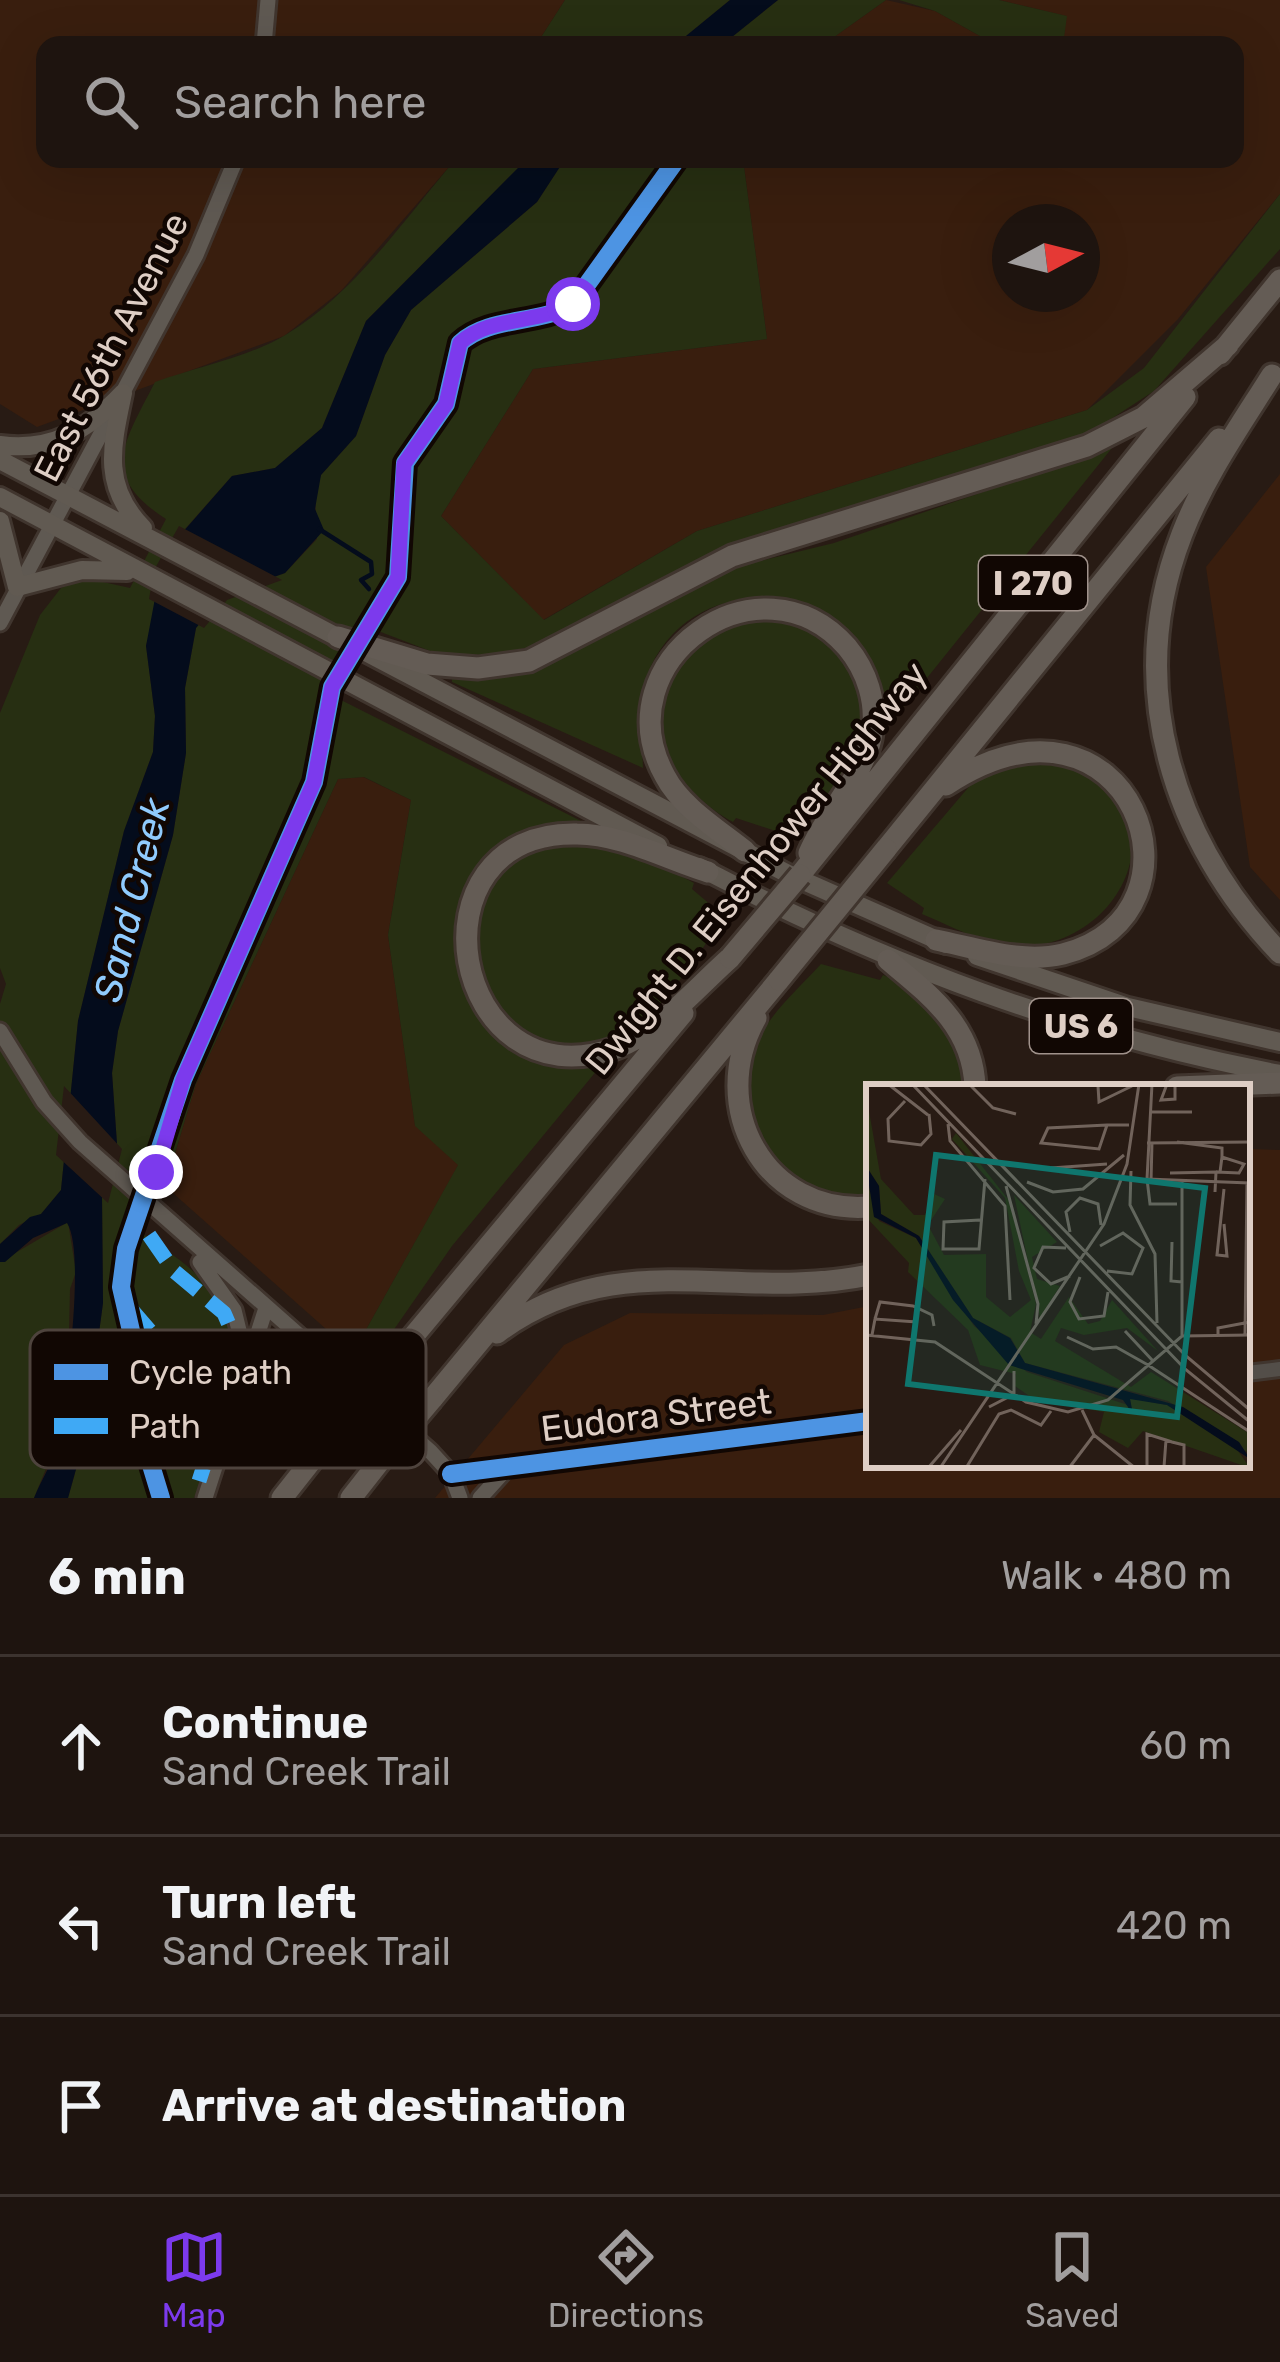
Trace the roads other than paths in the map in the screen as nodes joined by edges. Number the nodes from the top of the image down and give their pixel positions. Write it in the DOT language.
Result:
graph roads {
  1 [pos="268,0"];
  2 [pos="265,36"];
  3 [pos="232,168"];
  4 [pos="1280,280"];
  5 [pos="1228,345"];
  6 [pos="1276,369"];
  7 [pos="123,393"];
  8 [pos="0,445"];
  9 [pos="0,460"];
  10 [pos="68,496"];
  11 [pos="0,497"];
  12 [pos="0,521"];
  13 [pos="53,524"];
  14 [pos="165,546"];
  15 [pos="143,575"];
  16 [pos="17,587"];
  17 [pos="0,623"];
  18 [pos="338,637"];
  19 [pos="384,657"];
  20 [pos="931,796"];
  21 [pos="833,819"];
  22 [pos="745,851"];
  23 [pos="708,872"];
  24 [pos="936,940"];
  25 [pos="1280,953"];
  26 [pos="730,958"];
  27 [pos="888,960"];
  28 [pos="779,980"];
  29 [pos="0,1031"];
  30 [pos="1280,1042"];
  31 [pos="1280,1078"];
  32 [pos="974,1084"];
  33 [pos="1211,1084"];
  34 [pos="866,1207"];
  35 [pos="158,1215"];
  36 [pos="866,1275"];
  37 [pos="266,1307"];
  38 [pos="241,1330"];
  39 [pos="259,1330"];
  40 [pos="292,1330"];
  41 [pos="419,1330"];
  42 [pos="463,1359"];
  43 [pos="1280,1369"];
  44 [pos="1250,1373"];
  45 [pos="426,1406"];
  46 [pos="866,1421"];
  47 [pos="426,1450"];
  48 [pos="508,1467"];
  49 [pos="215,1468"];
  50 [pos="306,1468"];
  51 [pos="375,1468"];
  52 [pos="452,1474"];
  53 [pos="205,1498"];
  54 [pos="282,1498"];
  55 [pos="351,1498"];
  56 [pos="460,1498"];
  57 [pos="480,1498"];
  1 -- 2 [label="main road"];
  3 -- 7 [label="main road, East 56th Avenue"];
  4 -- 5 [label="highway, Dwight D. Eisenhower Highway / I 270"];
  5 -- 19 [label="highway"];
  5 -- 21 [label="highway, Dwight D. Eisenhower Highway / I 270"];
  6 -- 20 [label="highway, I 270"];
  6 -- 25 [label="highway"];
  7 -- 8 [label="highway"];
  7 -- 10 [label="main road, East 56th Avenue"];
  7 -- 14 [label="highway"];
  9 -- 10 [label="highway"];
  10 -- 13 [label="main road, East 56th Avenue"];
  10 -- 14 [label="highway"];
  11 -- 13 [label="highway, US 6"];
  12 -- 16 [label="highway"];
  13 -- 15 [label="highway, US 6"];
  13 -- 16 [label="main road, East 56th Avenue"];
  14 -- 18 [label="highway"];
  15 -- 16 [label="highway"];
  15 -- 23 [label="highway, US 6"];
  16 -- 17 [label="main road, East 56th Avenue"];
  18 -- 19 [label="highway"];
  19 -- 22 [label="highway, US 6"];
  20 -- 24 [label="highway"];
  20 -- 28 [label="highway, I 270, bridge"];
  21 -- 22 [label="highway"];
  21 -- 26 [label="highway, Dwight D. Eisenhower Highway, bridge"];
  22 -- 24 [label="highway, US 6"];
  23 -- 26 [label="highway"];
  23 -- 27 [label="highway, US 6"];
  24 -- 30 [label="highway, US 6"];
  26 -- 41 [label="highway, Dwight D. Eisenhower Highway, bridge"];
  27 -- 31 [label="highway, US 6"];
  27 -- 32 [label="highway"];
  28 -- 34 [label="highway"];
  28 -- 42 [label="highway, I 270"];
  29 -- 35 [label="main road"];
  31 -- 33 [label="highway"];
  35 -- 37 [label="main road"];
  35 -- 38 [label="main road"];
  36 -- 42 [label="highway"];
  37 -- 39 [label="main road"];
  37 -- 40 [label="main road"];
  42 -- 45 [label="highway, I 270, bridge"];
  43 -- 44 [label="street"];
  46 -- 48 [label="street, Eudora Street"];
  47 -- 52 [label="main road"];
  48 -- 52 [label="street, Eudora Street"];
  48 -- 57 [label="main road"];
  49 -- 53 [label="main road"];
  50 -- 54 [label="highway, Dwight D. Eisenhower Highway, bridge"];
  51 -- 55 [label="highway, I 270, bridge"];
  52 -- 56 [label="main road"];
}
